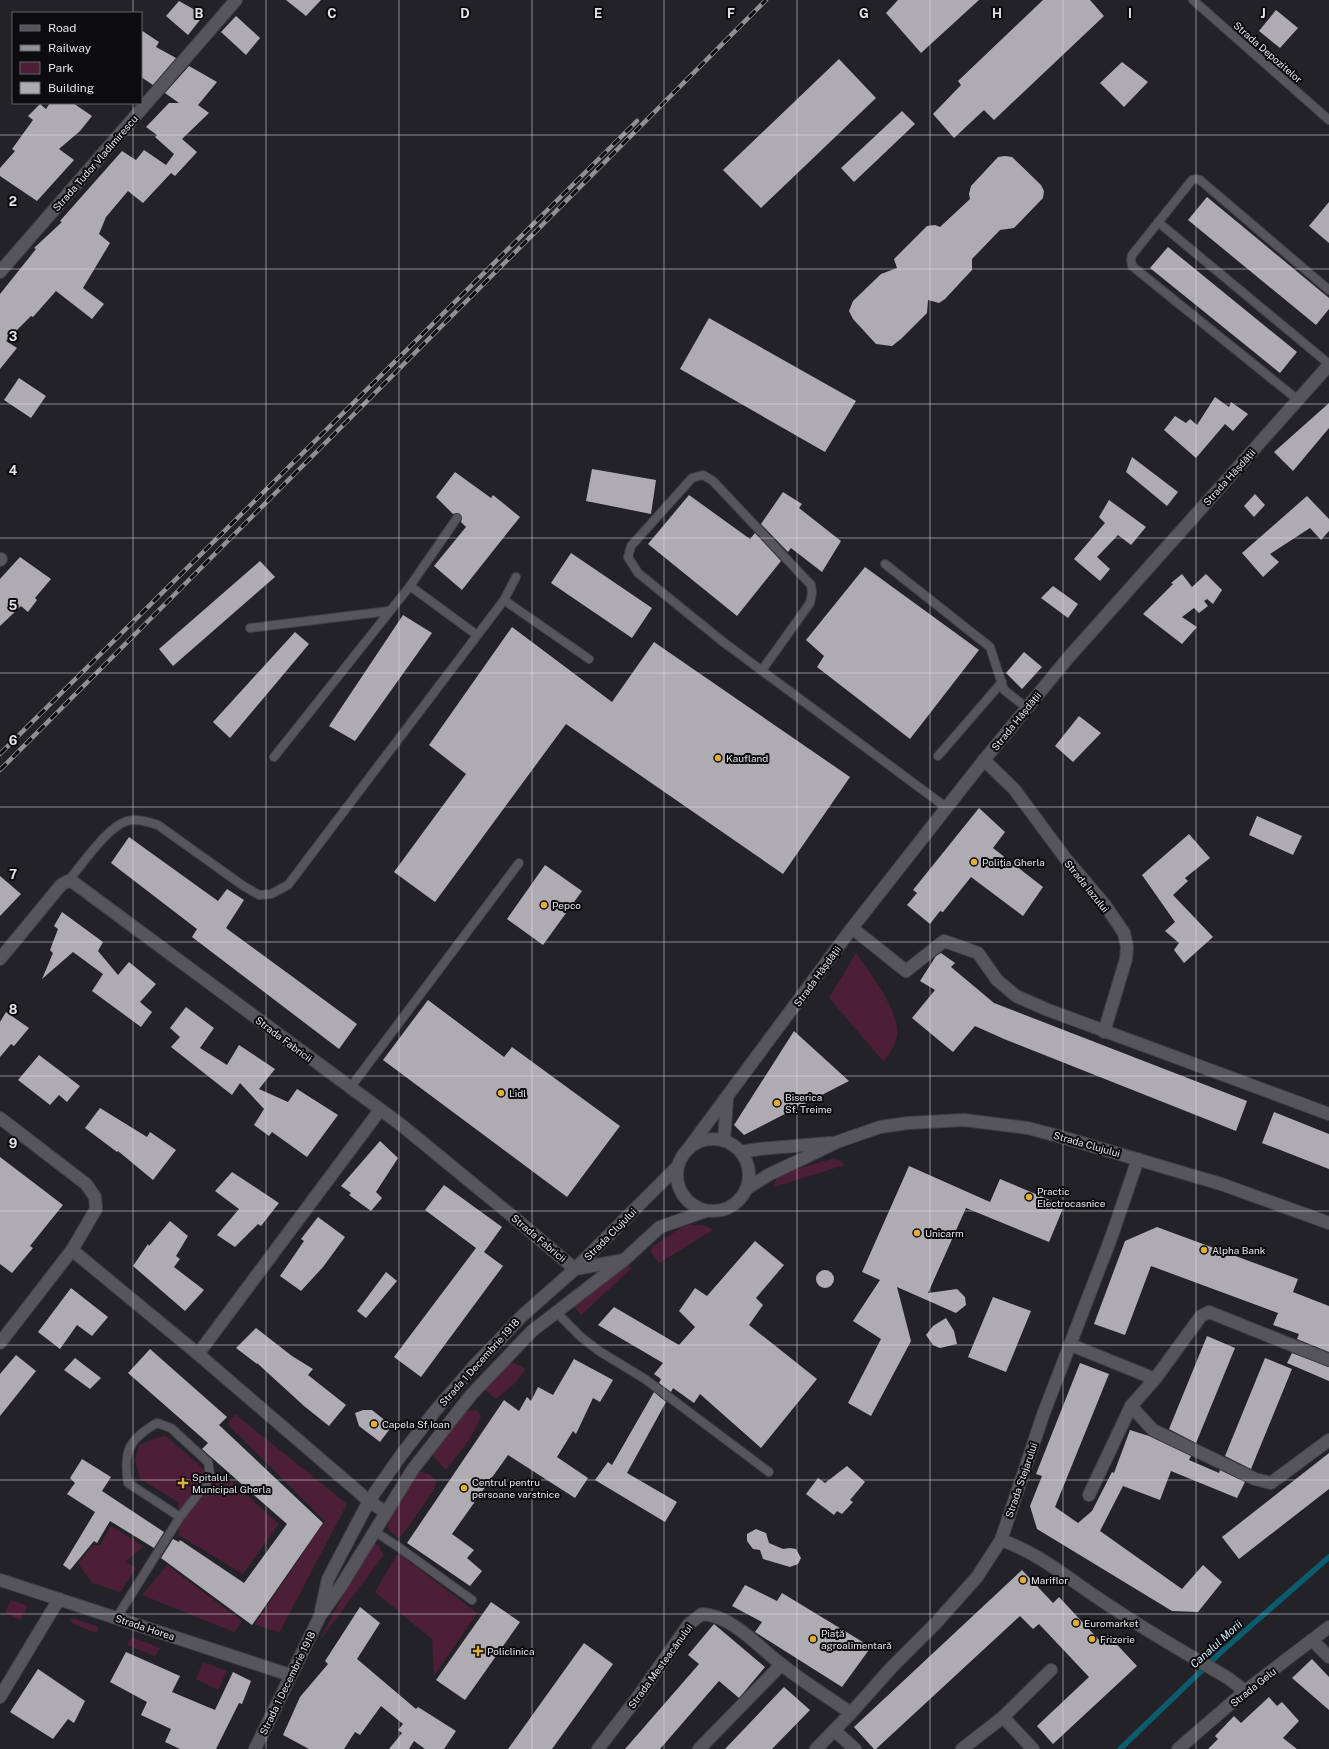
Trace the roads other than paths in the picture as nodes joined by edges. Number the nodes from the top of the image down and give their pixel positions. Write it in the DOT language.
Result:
graph roads {
  1 [pos="236,0"];
  2 [pos="1193,0"];
  3 [pos="1329,120"];
  4 [pos="1158,222"];
  5 [pos="0,272"];
  6 [pos="1329,290"];
  7 [pos="1329,365"];
  8 [pos="1298,400"];
  9 [pos="457,518"];
  10 [pos="885,564"];
  11 [pos="516,577"];
  12 [pos="410,586"];
  13 [pos="504,600"];
  14 [pos="389,611"];
  15 [pos="250,628"];
  16 [pos="477,635"];
  17 [pos="590,659"];
  18 [pos="762,670"];
  19 [pos="1002,682"];
  20 [pos="1027,708"];
  21 [pos="938,756"];
  22 [pos="274,757"];
  23 [pos="984,760"];
  24 [pos="947,808"];
  25 [pos="519,863"];
  26 [pos="68,882"];
  27 [pos="852,928"];
  28 [pos="0,959"];
  29 [pos="1104,1032"];
  30 [pos="350,1088"];
  31 [pos="727,1097"];
  32 [pos="380,1110"];
  33 [pos="1329,1114"];
  34 [pos="0,1118"];
  35 [pos="724,1141"];
  36 [pos="837,1142"];
  37 [pos="688,1149"];
  38 [pos="741,1152"];
  39 [pos="1138,1159"];
  40 [pos="678,1166"];
  41 [pos="746,1190"];
  42 [pos="706,1211"];
  43 [pos="1329,1224"];
  44 [pos="72,1250"];
  45 [pos="624,1260"];
  46 [pos="575,1269"];
  47 [pos="540,1300"];
  48 [pos="557,1313"];
  49 [pos="0,1343"];
  50 [pos="1071,1345"];
  51 [pos="198,1354"];
  52 [pos="1329,1360"];
  53 [pos="1155,1379"];
  54 [pos="1131,1406"];
  55 [pos="1329,1440"];
  56 [pos="769,1472"];
  57 [pos="1089,1495"];
  58 [pos="369,1501"];
  59 [pos="385,1512"];
  60 [pos="180,1517"];
  61 [pos="374,1531"];
  62 [pos="1001,1540"];
  63 [pos="0,1580"];
  64 [pos="59,1599"];
  65 [pos="472,1600"];
  66 [pos="320,1616"];
  67 [pos="117,1617"];
  68 [pos="1329,1627"];
  69 [pos="1312,1640"];
  70 [pos="1329,1657"];
  71 [pos="781,1665"];
  72 [pos="1051,1670"];
  73 [pos="290,1675"];
  74 [pos="1245,1691"];
  75 [pos="0,1697"];
  76 [pos="851,1714"];
  77 [pos="1003,1717"];
  78 [pos="835,1731"];
  79 [pos="255,1749"];
  80 [pos="598,1749"];
  81 [pos="699,1749"];
  82 [pos="816,1749"];
  83 [pos="855,1749"];
  84 [pos="962,1749"];
  85 [pos="1033,1749"];
  86 [pos="1178,1749"];
  1 -- 5 [label="street, Strada Tudor Vladimirescu"];
  2 -- 3 [label="lane, Strada Depozitelor"];
  4 -- 6 [label="lane"];
  4 -- 7 [label="lane"];
  4 -- 8 [label="lane"];
  7 -- 8 [label="street, Strada Hășdății"];
  8 -- 20 [label="street, Strada Hășdății"];
  9 -- 12 [label="lane"];
  10 -- 19 [label="lane"];
  11 -- 13 [label="lane"];
  12 -- 14 [label="lane"];
  12 -- 16 [label="lane"];
  13 -- 16 [label="lane"];
  13 -- 17 [label="lane"];
  14 -- 15 [label="lane"];
  14 -- 22 [label="lane"];
  16 -- 26 [label="lane"];
  18 -- 18 [label="lane"];
  18 -- 24 [label="lane"];
  19 -- 20 [label="lane"];
  19 -- 21 [label="lane"];
  20 -- 23 [label="street, Strada Hășdății"];
  23 -- 24 [label="street, Strada Hășdății"];
  23 -- 29 [label="street, Strada Iazului"];
  24 -- 27 [label="street, Strada Hășdății"];
  25 -- 30 [label="lane"];
  26 -- 28 [label="street"];
  26 -- 30 [label="street, Strada Fabricii"];
  27 -- 29 [label="street"];
  27 -- 31 [label="street, Strada Hășdății"];
  29 -- 33 [label="street"];
  30 -- 32 [label="street, Strada Fabricii"];
  31 -- 35 [label="street"];
  31 -- 37 [label="street, Strada Hășdății"];
  32 -- 46 [label="street, Strada Fabricii"];
  32 -- 51 [label="street"];
  34 -- 44 [label="street"];
  35 -- 37 [label="street"];
  35 -- 38 [label="street"];
  36 -- 38 [label="street, Strada Clujului"];
  36 -- 39 [label="street, Strada Clujului"];
  36 -- 41 [label="street, Strada Clujului"];
  37 -- 40 [label="street, Strada Clujului"];
  38 -- 41 [label="street"];
  39 -- 43 [label="street, Strada Clujului"];
  39 -- 50 [label="street, Strada Stejarului"];
  40 -- 42 [label="street"];
  40 -- 46 [label="street, Strada Clujului"];
  41 -- 42 [label="street, Strada Clujului"];
  42 -- 45 [label="street, Strada Clujului"];
  44 -- 49 [label="street"];
  44 -- 51 [label="street"];
  45 -- 46 [label="street"];
  45 -- 48 [label="street, Strada Clujului"];
  46 -- 47 [label="street, Strada Clujului"];
  47 -- 58 [label="street, Strada 1 Decembrie 1918"];
  48 -- 56 [label="lane"];
  48 -- 59 [label="street, Strada 1 Decembrie 1918"];
  50 -- 53 [label="street"];
  50 -- 62 [label="street, Strada Stejarului"];
  51 -- 58 [label="street"];
  52 -- 53 [label="street"];
  53 -- 54 [label="street"];
  54 -- 55 [label="street"];
  54 -- 57 [label="street"];
  58 -- 59 [label="street"];
  58 -- 66 [label="street, Strada 1 Decembrie 1918"];
  59 -- 61 [label="street, Strada 1 Decembrie 1918"];
  60 -- 60 [label="lane"];
  60 -- 67 [label="lane"];
  61 -- 65 [label="lane"];
  61 -- 66 [label="street, Strada 1 Decembrie 1918"];
  62 -- 74 [label="street"];
  62 -- 76 [label="street, Strada Stejarului"];
  63 -- 64 [label="street, Strada Horea"];
  64 -- 67 [label="street, Strada Horea"];
  64 -- 75 [label="street"];
  66 -- 73 [label="street, Strada 1 Decembrie 1918"];
  67 -- 73 [label="street, Strada Horea"];
  68 -- 69 [label="street, Strada Gelu"];
  69 -- 70 [label="street"];
  69 -- 74 [label="street, Strada Gelu"];
  71 -- 76 [label="street, Strada Mesteacănului"];
  71 -- 80 [label="street, Strada Mesteacănului"];
  71 -- 81 [label="street"];
  72 -- 77 [label="street"];
  73 -- 79 [label="street, Strada 1 Decembrie 1918"];
  74 -- 86 [label="street, Strada Gelu"];
  76 -- 78 [label="street, Strada Stejarului"];
  77 -- 84 [label="street"];
  77 -- 85 [label="street"];
  78 -- 82 [label="street, Strada Stejarului"];
  78 -- 83 [label="street"];
}
